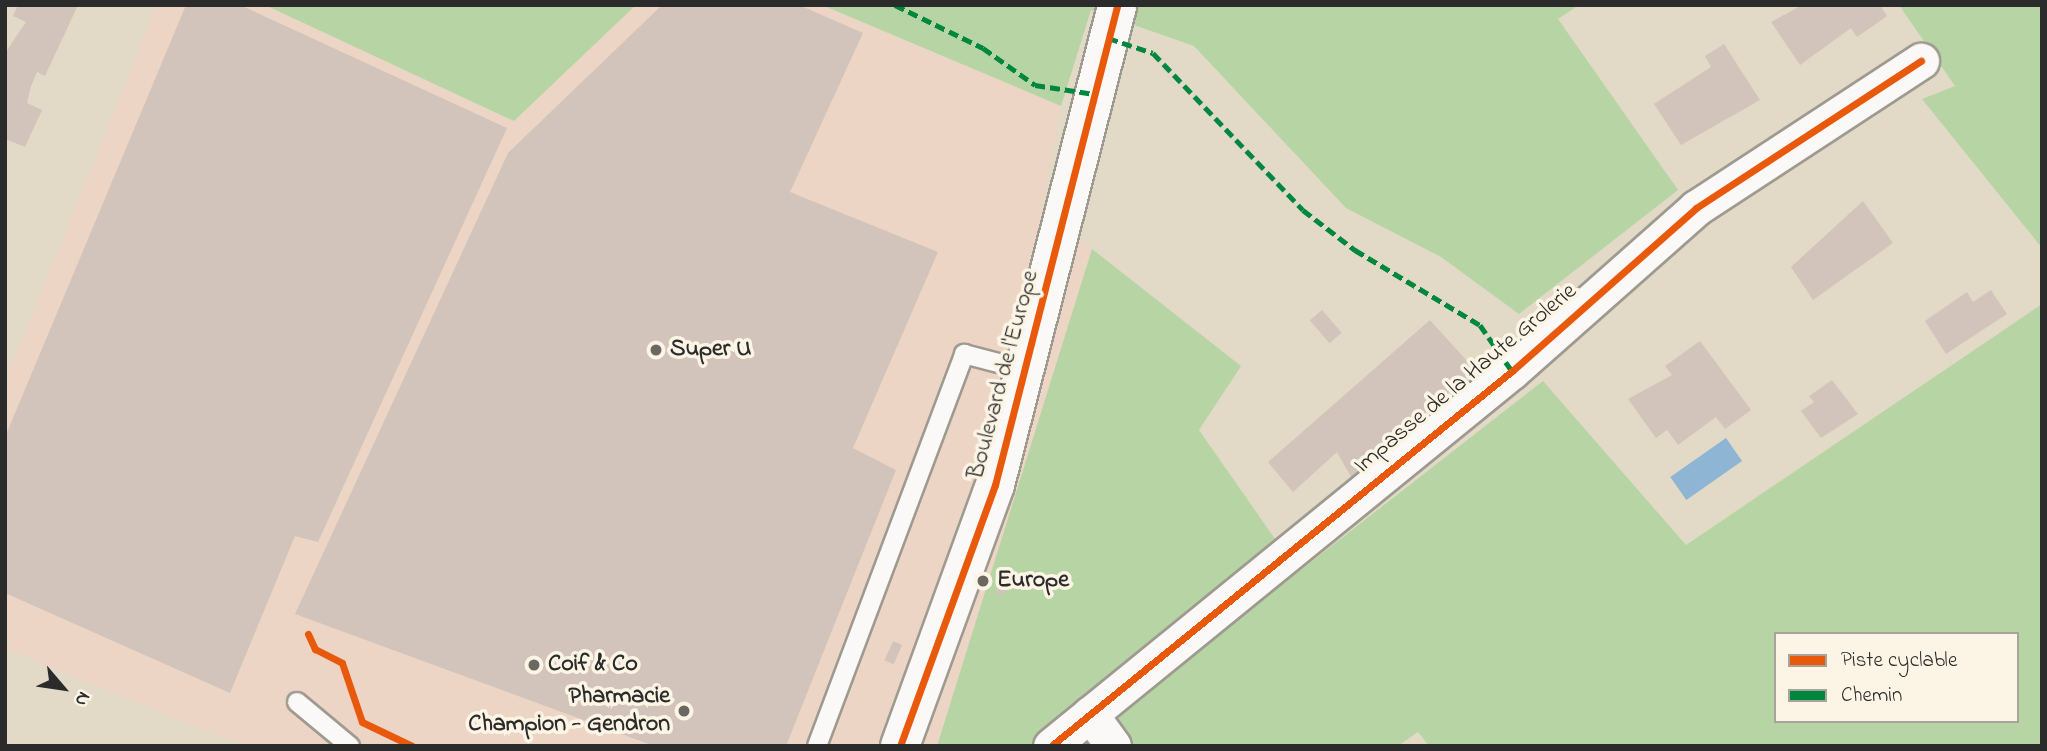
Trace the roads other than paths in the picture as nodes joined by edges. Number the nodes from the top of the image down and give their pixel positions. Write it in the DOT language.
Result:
graph roads {
  1 [pos="1117,5"];
  2 [pos="1921,61"];
  3 [pos="1025,370"];
  4 [pos="297,702"];
  5 [pos="1090,714"];
  6 [pos="350,746"];
  7 [pos="817,746"];
  8 [pos="900,746"];
  9 [pos="1051,746"];
  10 [pos="1113,746"];
  1 -- 3 [label="street, Boulevard de l'Europe"];
  2 -- 5 [label="street, Impasse de la Haute Grolerie"];
  3 -- 7 [label="lane"];
  3 -- 8 [label="street, Boulevard de l'Europe"];
  4 -- 6 [label="lane"];
  5 -- 9 [label="street, Impasse de la Haute Grolerie"];
  5 -- 10 [label="street"];
}
